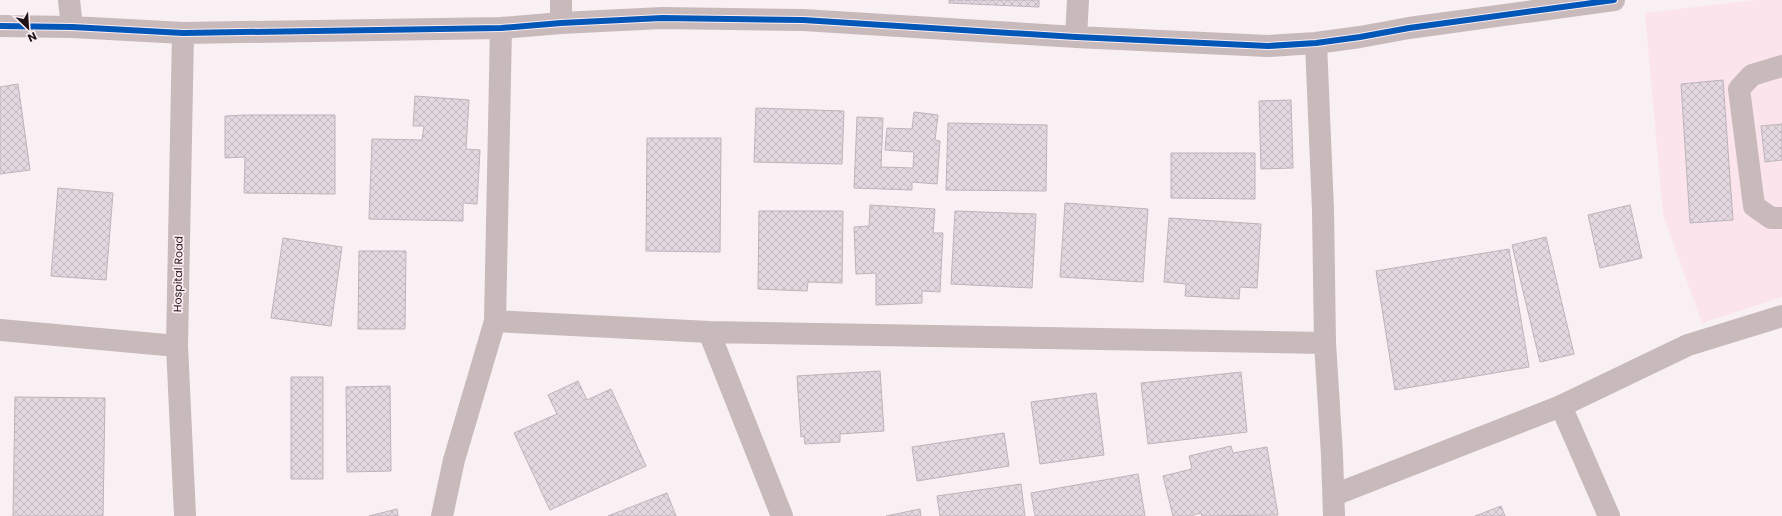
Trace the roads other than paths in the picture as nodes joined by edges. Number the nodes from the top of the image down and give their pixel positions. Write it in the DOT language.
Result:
graph roads {
  1 [pos="69,0"];
  2 [pos="560,0"];
  3 [pos="1078,0"];
  4 [pos="1614,0"];
  5 [pos="1513,7"];
  6 [pos="561,23"];
  7 [pos="0,26"];
  8 [pos="72,27"];
  9 [pos="501,28"];
  10 [pos="183,33"];
  11 [pos="1076,36"];
  12 [pos="1316,42"];
  13 [pos="1782,66"];
  14 [pos="1782,218"];
  15 [pos="1782,316"];
  16 [pos="495,321"];
  17 [pos="0,330"];
  18 [pos="710,332"];
  19 [pos="1325,344"];
  20 [pos="177,346"];
  21 [pos="1561,406"];
  22 [pos="1334,506"];
  23 [pos="185,516"];
  24 [pos="442,516"];
  25 [pos="782,516"];
  26 [pos="1609,516"];
  1 -- 8 [label="street"];
  2 -- 6 [label="street"];
  3 -- 11 [label="street"];
  4 -- 5 [label="street"];
  5 -- 12 [label="street"];
  6 -- 9 [label="street"];
  6 -- 11 [label="street"];
  7 -- 8 [label="street"];
  8 -- 10 [label="street"];
  9 -- 10 [label="street"];
  9 -- 16 [label="street"];
  10 -- 20 [label="street, Hospital Road"];
  11 -- 12 [label="street"];
  12 -- 19 [label="street"];
  13 -- 14 [label="street"];
  15 -- 21 [label="street"];
  16 -- 18 [label="street"];
  16 -- 24 [label="street"];
  17 -- 20 [label="street"];
  18 -- 19 [label="street"];
  18 -- 25 [label="street"];
  19 -- 22 [label="street"];
  20 -- 23 [label="street, Hospital Road"];
  21 -- 22 [label="street"];
  21 -- 26 [label="street"];
}
